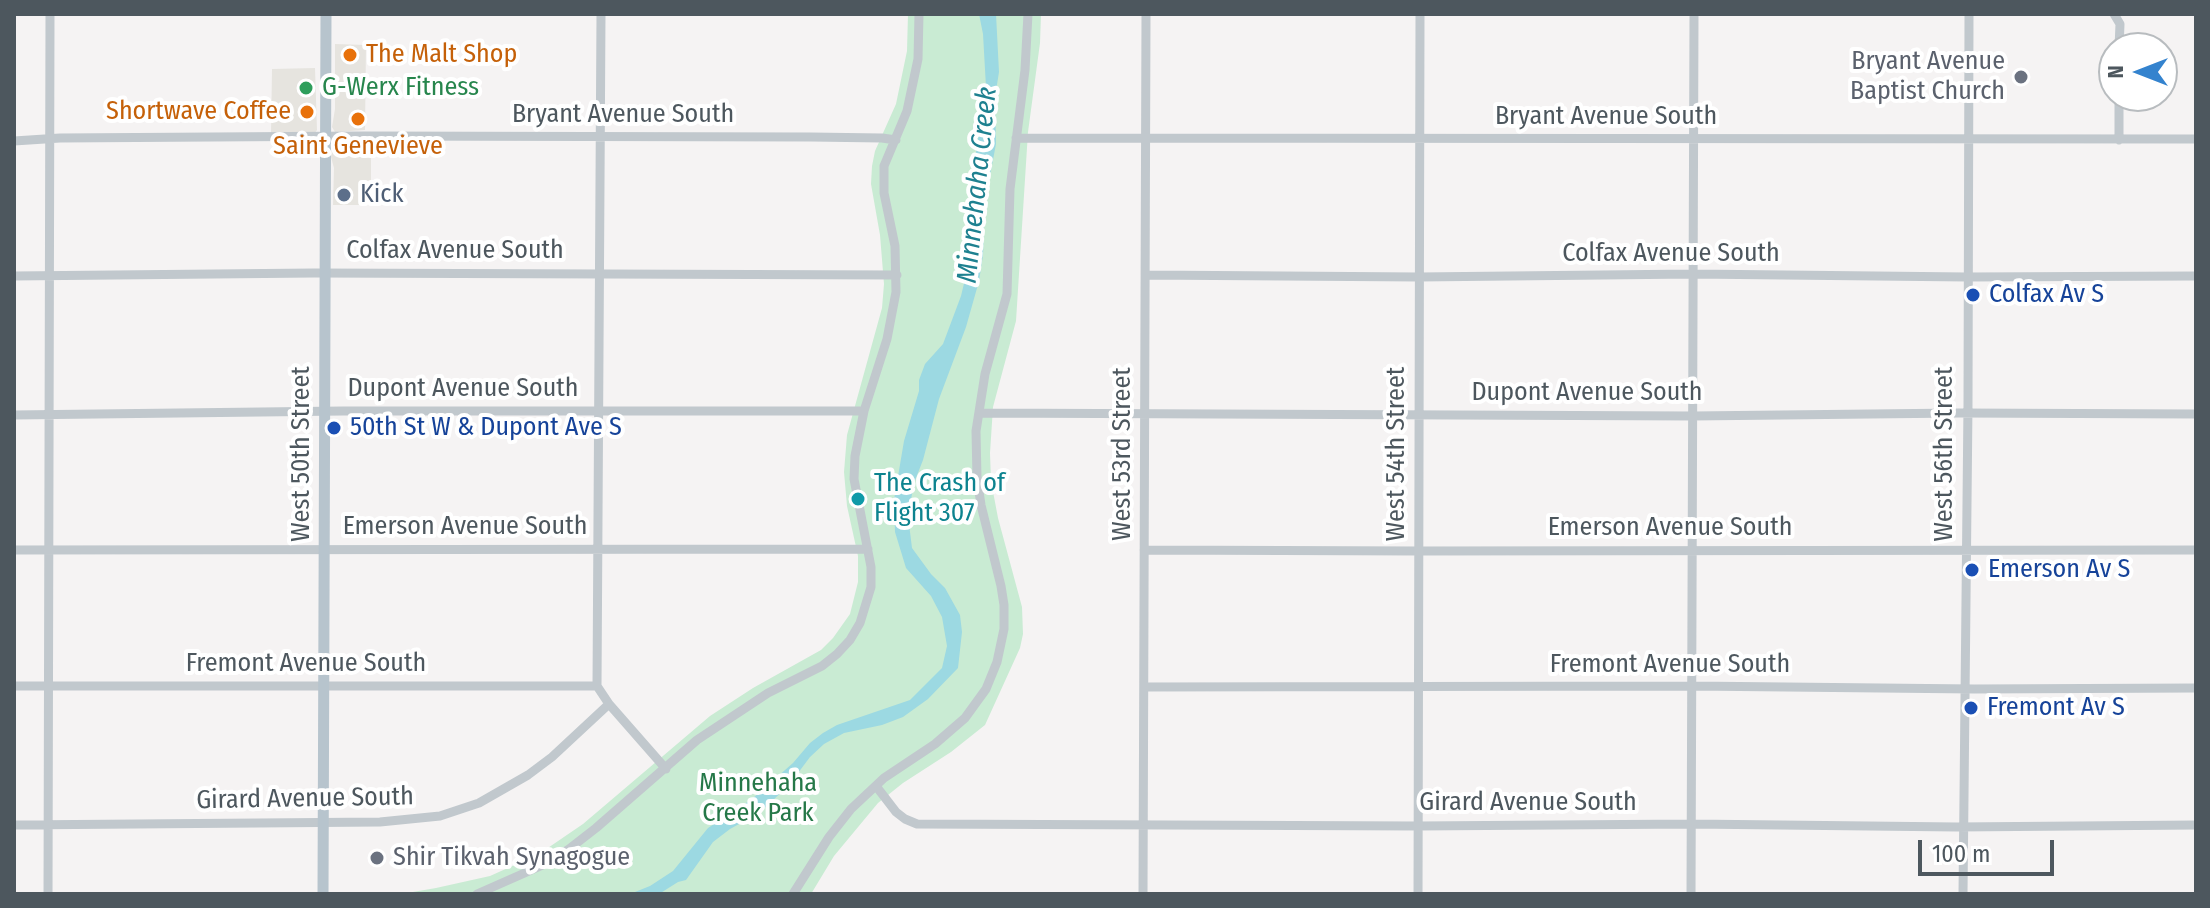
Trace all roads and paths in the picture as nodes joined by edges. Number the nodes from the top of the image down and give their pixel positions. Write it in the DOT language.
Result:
graph roads {
  1 [pos="50,14"];
  2 [pos="326,14"];
  3 [pos="601,14"];
  4 [pos="919,14"];
  5 [pos="1028,14"];
  6 [pos="1146,14"];
  7 [pos="1420,14"];
  8 [pos="1694,14"];
  9 [pos="1969,14"];
  10 [pos="2119,112"];
  11 [pos="326,137"];
  12 [pos="600,137"];
  13 [pos="1016,138"];
  14 [pos="1147,138"];
  15 [pos="50,139"];
  16 [pos="1419,139"];
  17 [pos="1693,139"];
  18 [pos="2196,139"];
  19 [pos="896,140"];
  20 [pos="1968,140"];
  21 [pos="2119,140"];
  22 [pos="14,141"];
  23 [pos="326,273"];
  24 [pos="599,273"];
  25 [pos="1693,274"];
  26 [pos="897,275"];
  27 [pos="1146,275"];
  28 [pos="14,276"];
  29 [pos="49,276"];
  30 [pos="2196,276"];
  31 [pos="1419,277"];
  32 [pos="1967,277"];
  33 [pos="599,410"];
  34 [pos="864,411"];
  35 [pos="324,412"];
  36 [pos="979,413"];
  37 [pos="1968,413"];
  38 [pos="1145,414"];
  39 [pos="2196,414"];
  40 [pos="14,415"];
  41 [pos="49,415"];
  42 [pos="1419,415"];
  43 [pos="1693,416"];
  44 [pos="598,548"];
  45 [pos="323,549"];
  46 [pos="868,549"];
  47 [pos="14,550"];
  48 [pos="49,550"];
  49 [pos="1144,550"];
  50 [pos="1692,550"];
  51 [pos="1967,550"];
  52 [pos="2196,550"];
  53 [pos="1418,551"];
  54 [pos="14,686"];
  55 [pos="48,686"];
  56 [pos="322,686"];
  57 [pos="597,686"];
  58 [pos="1692,686"];
  59 [pos="1144,687"];
  60 [pos="1419,688"];
  61 [pos="1966,688"];
  62 [pos="2196,688"];
  63 [pos="609,704"];
  64 [pos="666,769"];
  65 [pos="876,786"];
  66 [pos="323,822"];
  67 [pos="1144,824"];
  68 [pos="1692,824"];
  69 [pos="14,825"];
  70 [pos="48,825"];
  71 [pos="2196,825"];
  72 [pos="1418,826"];
  73 [pos="1963,827"];
  74 [pos="48,894"];
  75 [pos="323,894"];
  76 [pos="477,894"];
  77 [pos="793,894"];
  78 [pos="1143,894"];
  79 [pos="1418,894"];
  80 [pos="1691,894"];
  81 [pos="1963,894"];
  1 -- 15 [label="street"];
  2 -- 11 [label="main road, West 50th Street"];
  3 -- 12 [label="street"];
  4 -- 19 [label="street"];
  5 -- 13 [label="street"];
  6 -- 14 [label="street, West 53rd Street"];
  7 -- 16 [label="street, West 54th Street"];
  8 -- 17 [label="street"];
  9 -- 20 [label="street, West 56th Street"];
  10 -- 21 [label="street"];
  11 -- 12 [label="street, Bryant Avenue South"];
  11 -- 15 [label="street, Bryant Avenue South"];
  11 -- 23 [label="main road, West 50th Street"];
  12 -- 19 [label="street, Bryant Avenue South"];
  12 -- 24 [label="street"];
  13 -- 14 [label="street, Bryant Avenue South"];
  13 -- 36 [label="street"];
  14 -- 16 [label="street, Bryant Avenue South"];
  14 -- 27 [label="street, West 53rd Street"];
  15 -- 22 [label="street, Bryant Avenue South"];
  15 -- 29 [label="street"];
  16 -- 17 [label="street, Bryant Avenue South"];
  16 -- 31 [label="street, West 54th Street"];
  17 -- 20 [label="street, Bryant Avenue South"];
  17 -- 25 [label="street"];
  18 -- 21 [label="street, Bryant Avenue South"];
  19 -- 26 [label="street"];
  20 -- 21 [label="street, Bryant Avenue South"];
  20 -- 32 [label="street, West 56th Street"];
  23 -- 24 [label="street, Colfax Avenue South"];
  23 -- 29 [label="street, Colfax Avenue South"];
  23 -- 35 [label="main road, West 50th Street"];
  24 -- 26 [label="street, Colfax Avenue South"];
  24 -- 33 [label="street"];
  25 -- 31 [label="street, Colfax Avenue South"];
  25 -- 32 [label="street, Colfax Avenue South"];
  25 -- 43 [label="street"];
  26 -- 34 [label="street"];
  27 -- 31 [label="street, Colfax Avenue South"];
  27 -- 38 [label="street, West 53rd Street"];
  28 -- 29 [label="street, Colfax Avenue South"];
  29 -- 41 [label="street"];
  30 -- 32 [label="street, Colfax Avenue South"];
  31 -- 42 [label="street, West 54th Street"];
  32 -- 37 [label="street, West 56th Street"];
  33 -- 34 [label="street, Dupont Avenue South"];
  33 -- 35 [label="street, Dupont Avenue South"];
  33 -- 44 [label="street"];
  34 -- 46 [label="street"];
  35 -- 41 [label="street, Dupont Avenue South"];
  35 -- 45 [label="main road, West 50th Street"];
  36 -- 38 [label="street, Dupont Avenue South"];
  36 -- 65 [label="street"];
  37 -- 39 [label="street, Dupont Avenue South"];
  37 -- 43 [label="street, Dupont Avenue South"];
  37 -- 51 [label="street, West 56th Street"];
  38 -- 42 [label="street, Dupont Avenue South"];
  38 -- 49 [label="street, West 53rd Street"];
  40 -- 41 [label="street, Dupont Avenue South"];
  41 -- 48 [label="street"];
  42 -- 43 [label="street, Dupont Avenue South"];
  42 -- 53 [label="street, West 54th Street"];
  43 -- 50 [label="street"];
  44 -- 45 [label="street, Emerson Avenue South"];
  44 -- 46 [label="street, Emerson Avenue South"];
  44 -- 57 [label="street"];
  45 -- 48 [label="street, Emerson Avenue South"];
  45 -- 56 [label="main road, West 50th Street"];
  46 -- 64 [label="street"];
  47 -- 48 [label="street, Emerson Avenue South"];
  48 -- 55 [label="street"];
  49 -- 53 [label="street, Emerson Avenue South"];
  49 -- 59 [label="street, West 53rd Street"];
  50 -- 51 [label="street, Emerson Avenue South"];
  50 -- 53 [label="street, Emerson Avenue South"];
  50 -- 58 [label="street"];
  51 -- 52 [label="street, Emerson Avenue South"];
  51 -- 61 [label="street, West 56th Street"];
  53 -- 60 [label="street, West 54th Street"];
  54 -- 55 [label="street, Fremont Avenue South"];
  55 -- 56 [label="street, Fremont Avenue South"];
  55 -- 70 [label="street"];
  56 -- 57 [label="street, Fremont Avenue South"];
  56 -- 66 [label="main road, West 50th Street"];
  57 -- 63 [label="street"];
  58 -- 60 [label="street, Fremont Avenue South"];
  58 -- 61 [label="street, Fremont Avenue South"];
  58 -- 68 [label="street"];
  59 -- 60 [label="street, Fremont Avenue South"];
  59 -- 67 [label="street, West 53rd Street"];
  60 -- 72 [label="street, West 54th Street"];
  61 -- 62 [label="street, Fremont Avenue South"];
  61 -- 73 [label="street, West 56th Street"];
  63 -- 64 [label="street"];
  63 -- 66 [label="street, Girard Avenue South"];
  64 -- 76 [label="street"];
  65 -- 67 [label="street, Girard Avenue South"];
  65 -- 77 [label="street"];
  66 -- 70 [label="street, Girard Avenue South"];
  66 -- 75 [label="main road, West 50th Street"];
  67 -- 72 [label="street, Girard Avenue South"];
  67 -- 78 [label="street, West 53rd Street"];
  68 -- 72 [label="street, Girard Avenue South"];
  68 -- 73 [label="street, Girard Avenue South"];
  68 -- 80 [label="street"];
  69 -- 70 [label="street, Girard Avenue South"];
  70 -- 74 [label="street"];
  71 -- 73 [label="street, Girard Avenue South"];
  72 -- 79 [label="street, West 54th Street"];
  73 -- 81 [label="street, West 56th Street"];
}
